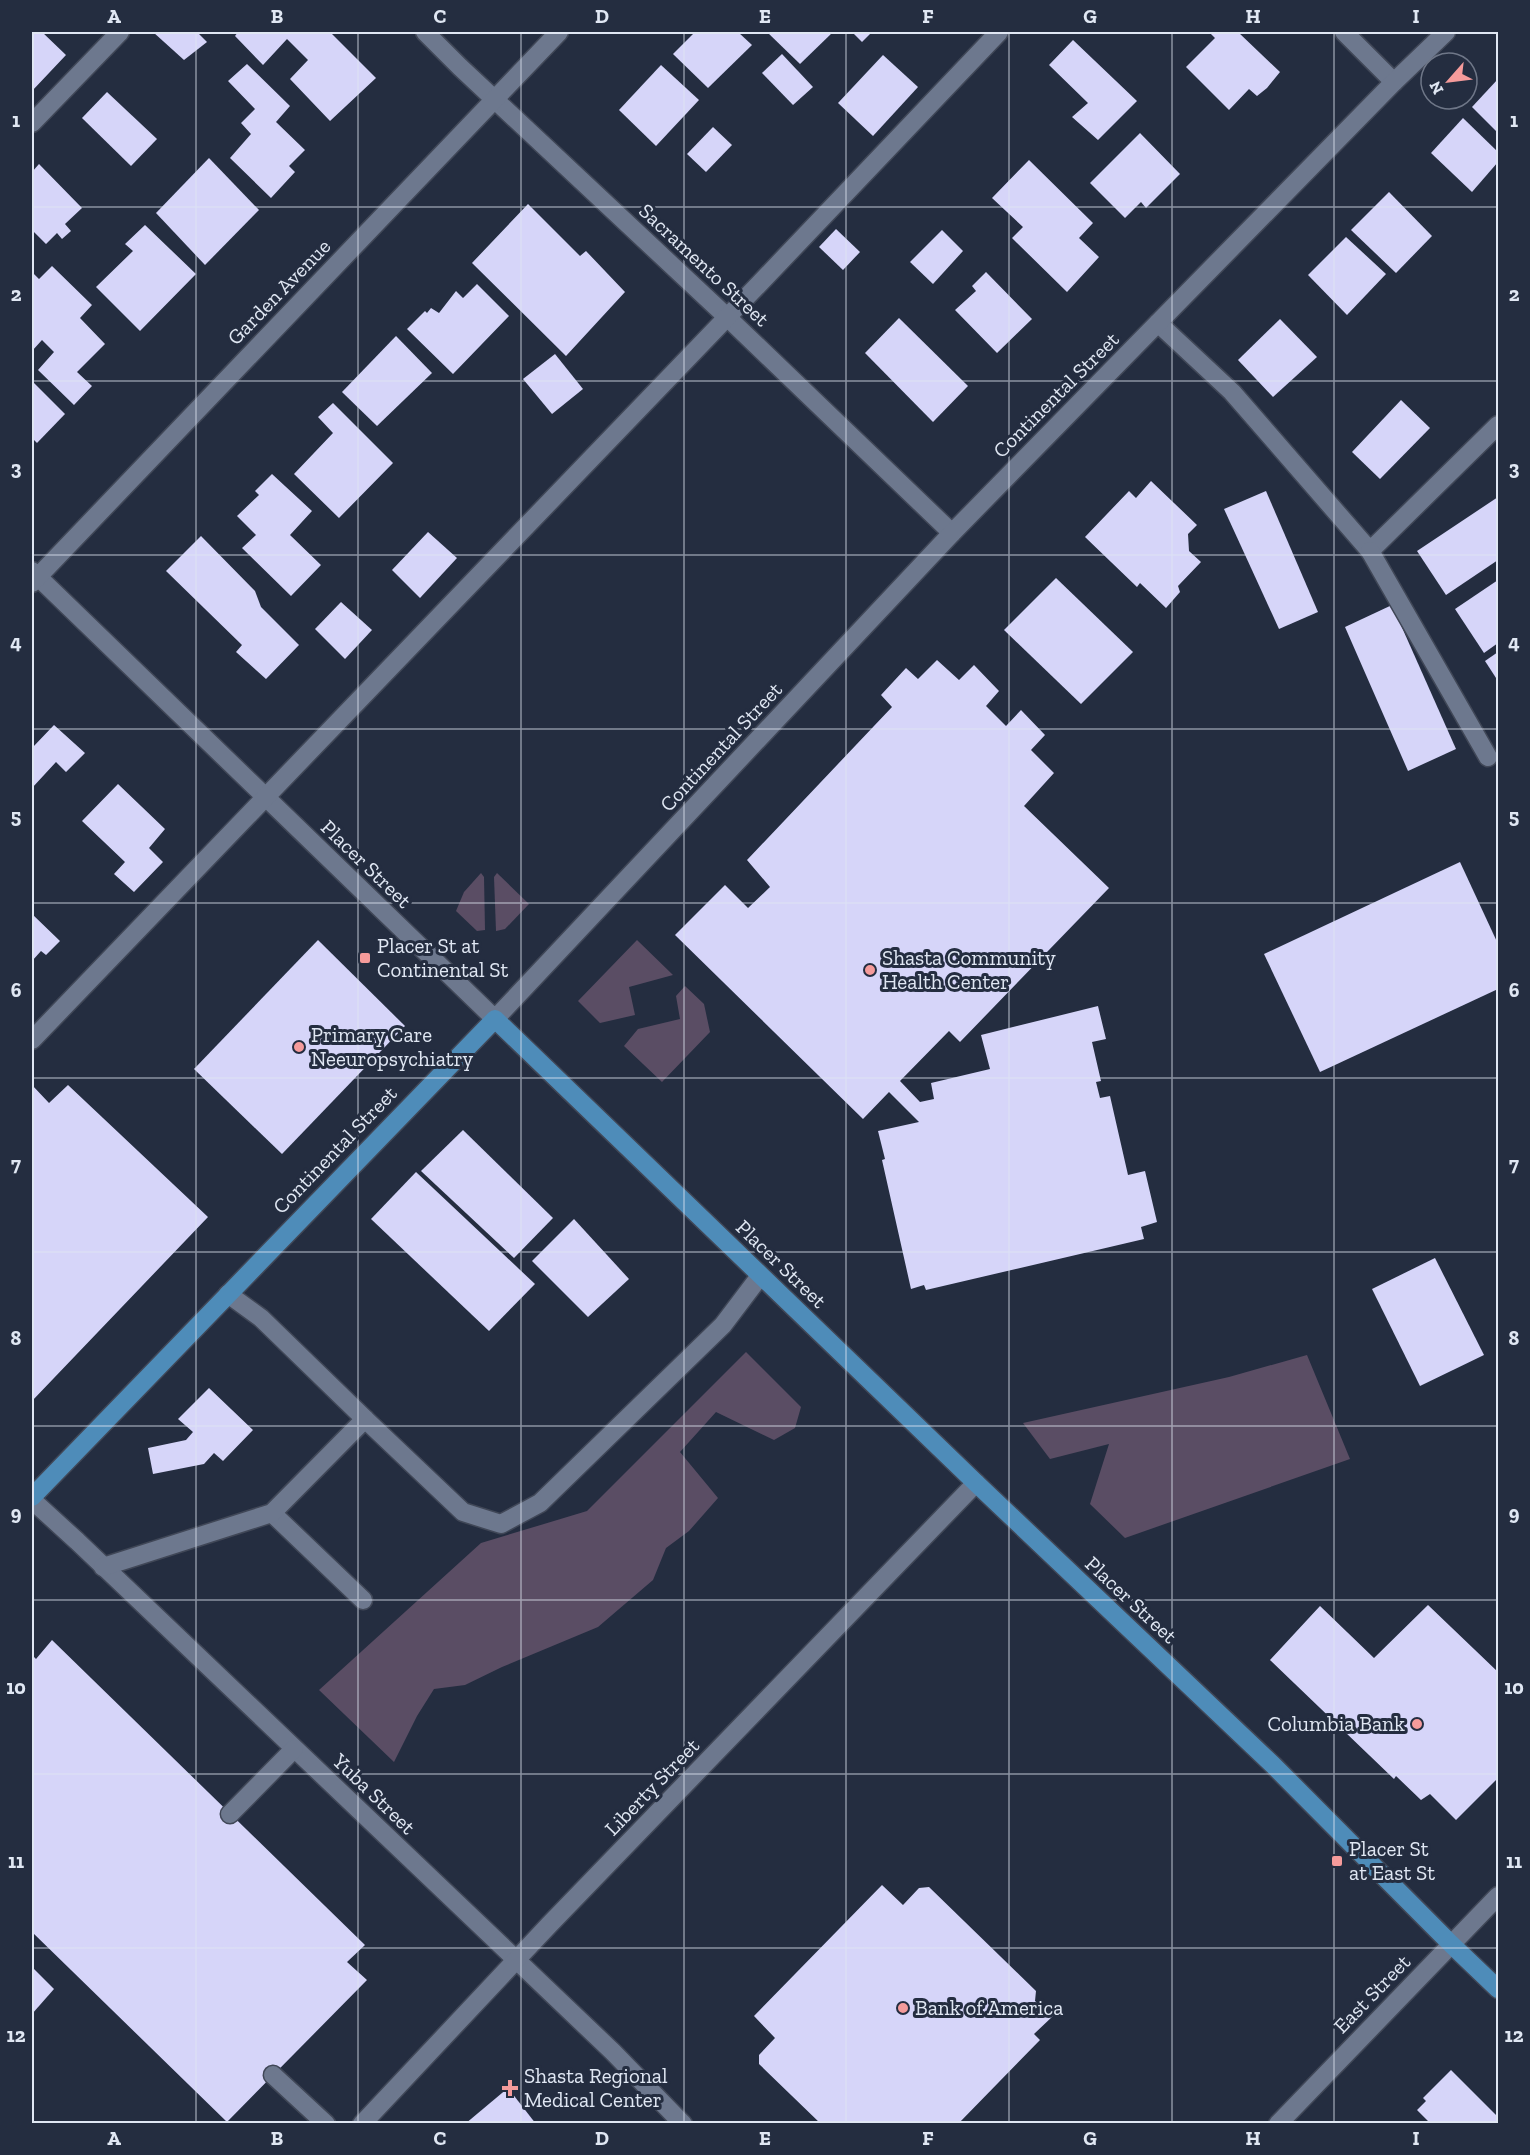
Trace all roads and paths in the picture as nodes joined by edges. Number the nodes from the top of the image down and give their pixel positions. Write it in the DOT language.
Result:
graph roads {
  1 [pos="120,32"];
  2 [pos="424,32"];
  3 [pos="559,32"];
  4 [pos="999,32"];
  5 [pos="1344,32"];
  6 [pos="1446,32"];
  7 [pos="1394,82"];
  8 [pos="494,99"];
  9 [pos="32,123"];
  10 [pos="727,317"];
  11 [pos="1158,323"];
  12 [pos="1498,424"];
  13 [pos="952,533"];
  14 [pos="1370,551"];
  15 [pos="33,577"];
  16 [pos="1488,757"];
  17 [pos="264,796"];
  18 [pos="495,1019"];
  19 [pos="32,1040"];
  20 [pos="760,1276"];
  21 [pos="228,1293"];
  22 [pos="365,1419"];
  23 [pos="976,1483"];
  24 [pos="32,1498"];
  25 [pos="272,1513"];
  26 [pos="103,1567"];
  27 [pos="363,1600"];
  28 [pos="294,1749"];
  29 [pos="230,1814"];
  30 [pos="1498,1896"];
  31 [pos="1451,1944"];
  32 [pos="516,1961"];
  33 [pos="1498,1989"];
  34 [pos="273,2075"];
  35 [pos="326,2124"];
  36 [pos="362,2124"];
  37 [pos="683,2124"];
  38 [pos="1278,2124"];
  1 -- 9 [label="street"];
  2 -- 8 [label="street, Sacramento Street"];
  3 -- 8 [label="street, Garden Avenue"];
  4 -- 10 [label="street"];
  5 -- 7 [label="street"];
  6 -- 7 [label="street, Continental Street"];
  7 -- 11 [label="street, Continental Street"];
  8 -- 10 [label="street, Sacramento Street"];
  8 -- 15 [label="street, Garden Avenue"];
  10 -- 13 [label="street, Sacramento Street"];
  10 -- 17 [label="street"];
  11 -- 13 [label="street, Continental Street"];
  11 -- 14 [label="street"];
  12 -- 14 [label="street"];
  13 -- 18 [label="street, Continental Street"];
  14 -- 16 [label="street"];
  15 -- 17 [label="street, Placer Street"];
  17 -- 18 [label="street, Placer Street"];
  17 -- 19 [label="street"];
  18 -- 20 [label="main road, Placer Street"];
  18 -- 21 [label="main road, Continental Street"];
  20 -- 22 [label="street"];
  20 -- 23 [label="main road, Placer Street"];
  21 -- 22 [label="street"];
  21 -- 24 [label="main road, Continental Street"];
  22 -- 25 [label="street"];
  23 -- 31 [label="main road, Placer Street"];
  23 -- 32 [label="street, Liberty Street"];
  24 -- 26 [label="street, Yuba Street"];
  25 -- 26 [label="street"];
  25 -- 27 [label="street"];
  26 -- 28 [label="street, Yuba Street"];
  28 -- 29 [label="street"];
  28 -- 32 [label="street, Yuba Street"];
  30 -- 31 [label="street, East Street"];
  31 -- 33 [label="main road, Placer Street"];
  31 -- 38 [label="street, East Street"];
  32 -- 36 [label="street, Liberty Street"];
  32 -- 37 [label="street, Yuba Street"];
  34 -- 35 [label="street"];
}
